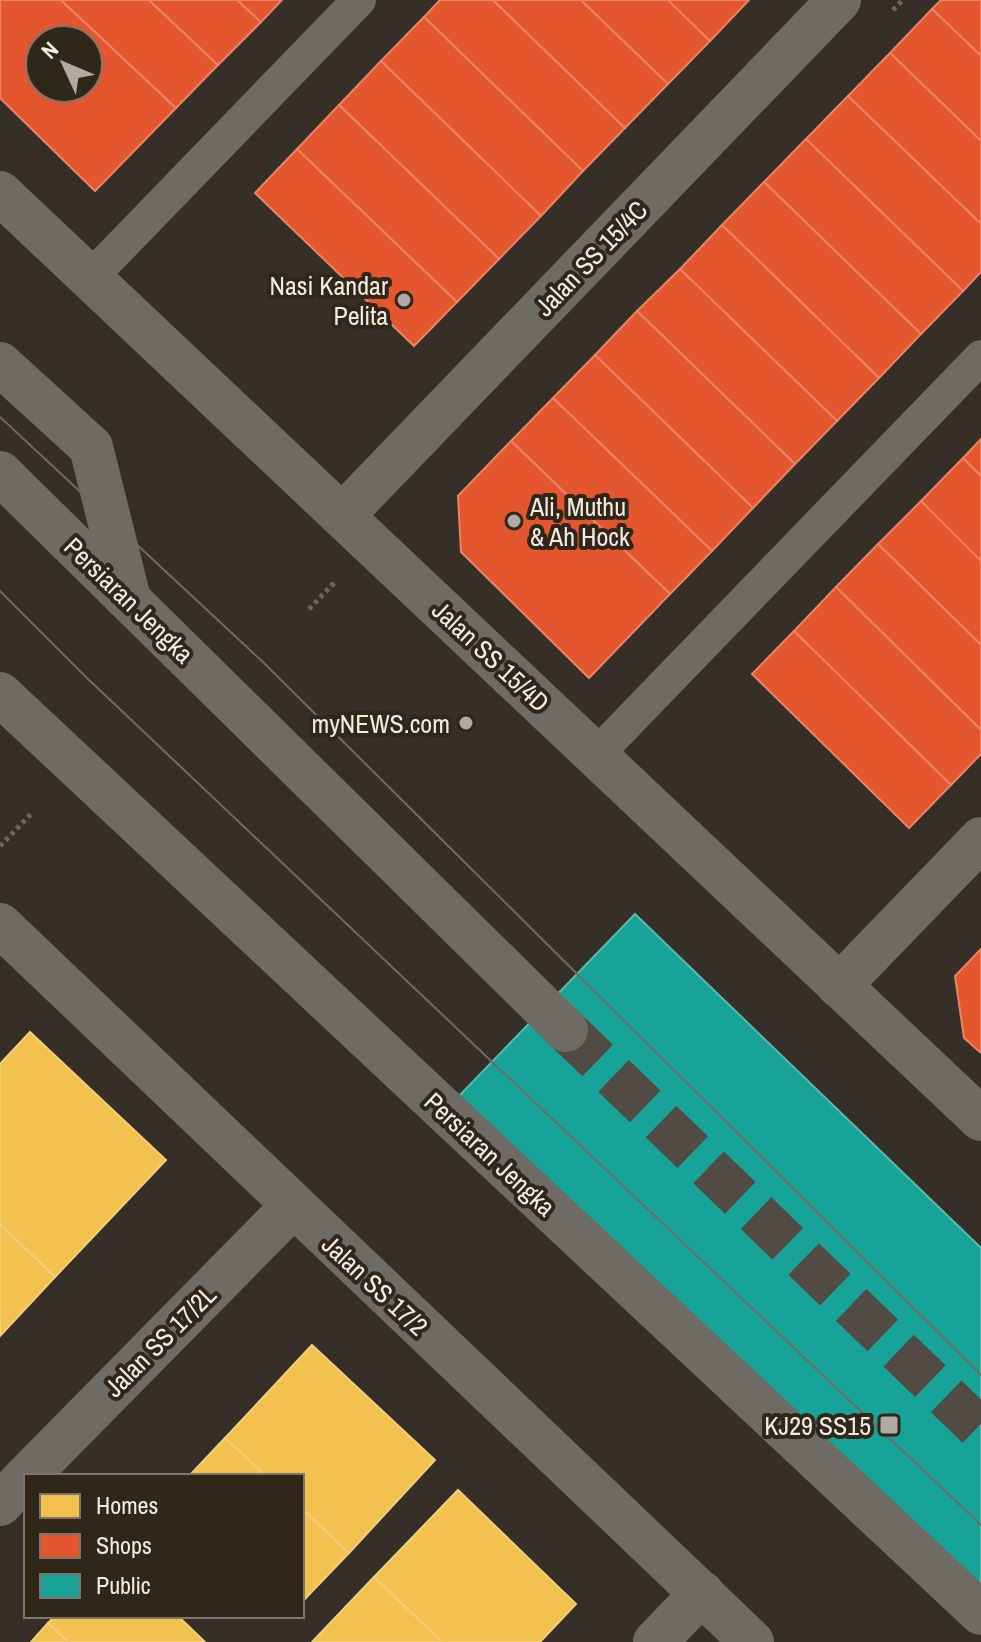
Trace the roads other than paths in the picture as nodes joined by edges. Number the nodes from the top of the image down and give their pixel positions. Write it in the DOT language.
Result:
graph roads {
  1 [pos="359,0"];
  2 [pos="839,0"];
  3 [pos="0,193"];
  4 [pos="90,278"];
  5 [pos="981,357"];
  6 [pos="0,364"];
  7 [pos="0,473"];
  8 [pos="342,516"];
  9 [pos="129,599"];
  10 [pos="0,694"];
  11 [pos="596,755"];
  12 [pos="981,839"];
  13 [pos="0,925"];
  14 [pos="839,986"];
  15 [pos="566,1030"];
  16 [pos="981,1119"];
  17 [pos="292,1207"];
  18 [pos="30,1474"];
  19 [pos="24,1480"];
  20 [pos="0,1504"];
  21 [pos="702,1593"];
  22 [pos="981,1613"];
  23 [pos="655,1642"];
  24 [pos="752,1642"];
  1 -- 4 [label="lane"];
  2 -- 8 [label="street, Jalan SS 15/4C"];
  3 -- 4 [label="street, Jalan SS 15/4D"];
  4 -- 8 [label="street, Jalan SS 15/4D"];
  5 -- 11 [label="lane"];
  6 -- 9 [label="street"];
  7 -- 9 [label="street, Persiaran Jengka"];
  8 -- 11 [label="street, Jalan SS 15/4D"];
  9 -- 15 [label="street, Persiaran Jengka"];
  10 -- 22 [label="street, Persiaran Jengka"];
  11 -- 14 [label="street, Jalan SS 15/4D"];
  12 -- 14 [label="street"];
  13 -- 17 [label="street, Jalan SS 17/2"];
  14 -- 16 [label="street, Jalan SS 15/4D"];
  17 -- 18 [label="street, Jalan SS 17/2L"];
  17 -- 21 [label="street, Jalan SS 17/2"];
  19 -- 20 [label="street, Jalan SS 17/2L"];
  21 -- 23 [label="street"];
  21 -- 24 [label="street, Jalan SS 17/2"];
}
